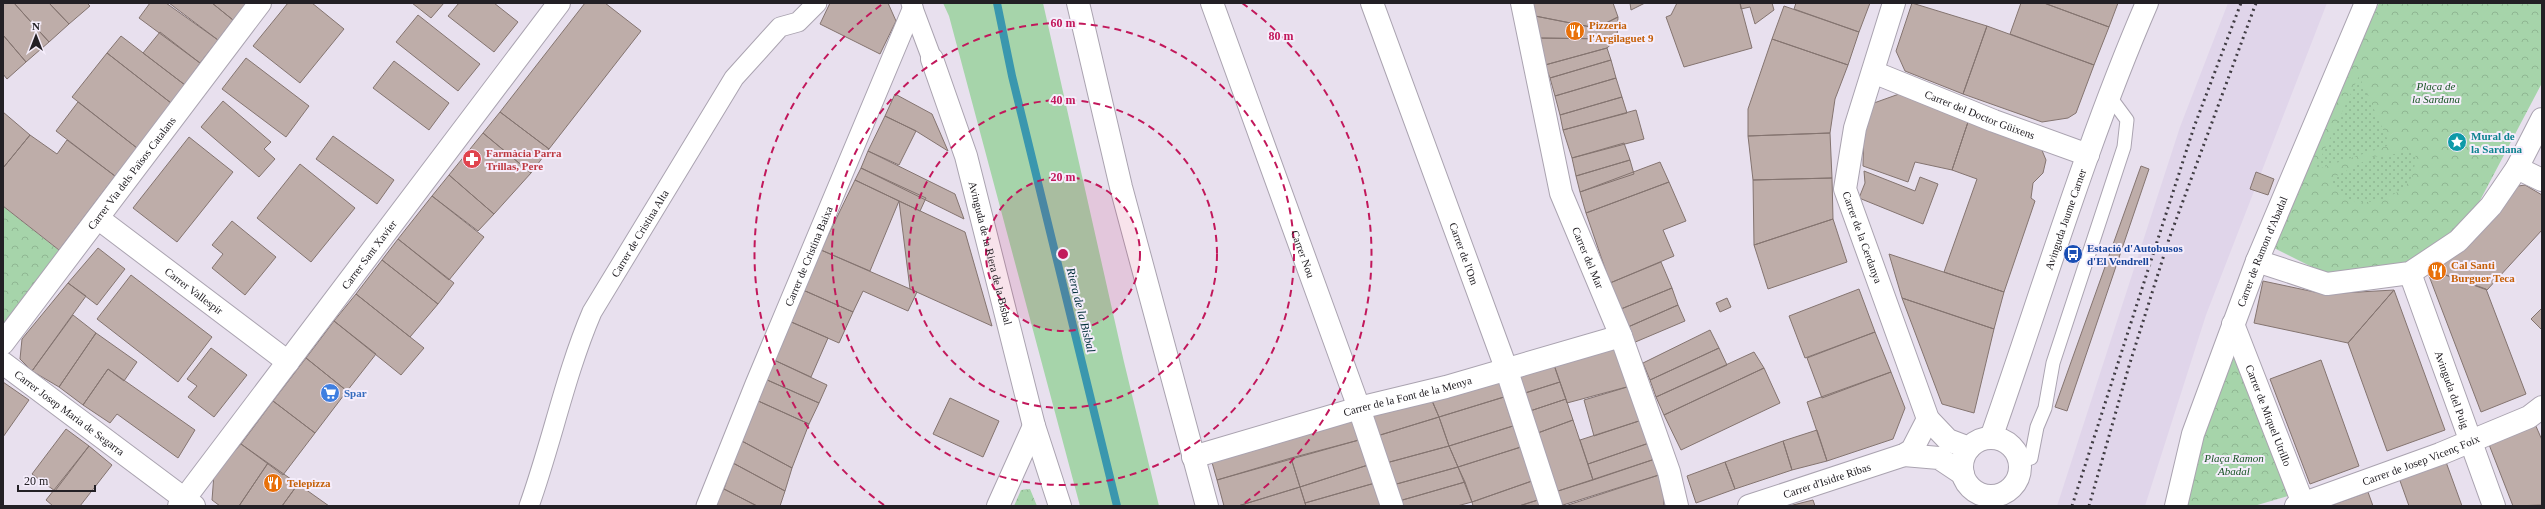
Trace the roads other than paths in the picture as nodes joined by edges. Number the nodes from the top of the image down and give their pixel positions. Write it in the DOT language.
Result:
graph roads {
  1 [pos="260,3"];
  2 [pos="817,3"];
  3 [pos="1078,3"];
  4 [pos="1212,3"];
  5 [pos="1372,3"];
  6 [pos="1522,3"];
  7 [pos="1894,3"];
  8 [pos="2147,3"];
  9 [pos="2366,3"];
  10 [pos="552,5"];
  11 [pos="912,5"];
  12 [pos="932,60"];
  13 [pos="1873,72"];
  14 [pos="2110,97"];
  15 [pos="2542,119"];
  16 [pos="2088,155"];
  17 [pos="2517,168"];
  18 [pos="2542,180"];
  19 [pos="99,219"];
  20 [pos="2257,261"];
  21 [pos="2410,273"];
  22 [pos="2233,324"];
  23 [pos="1621,336"];
  24 [pos="3,343"];
  25 [pos="288,362"];
  26 [pos="3,363"];
  27 [pos="1506,368"];
  28 [pos="2542,407"];
  29 [pos="1359,408"];
  30 [pos="1928,419"];
  31 [pos="1034,426"];
  32 [pos="1991,438"];
  33 [pos="2470,441"];
  34 [pos="1969,448"];
  35 [pos="1904,455"];
  36 [pos="1193,457"];
  37 [pos="2019,462"];
  38 [pos="1963,474"];
  39 [pos="1979,500"];
  40 [pos="185,504"];
  41 [pos="2301,505"];
  42 [pos="529,506"];
  43 [pos="706,506"];
  44 [pos="998,506"];
  45 [pos="1060,506"];
  46 [pos="1206,506"];
  47 [pos="1392,506"];
  48 [pos="1551,506"];
  49 [pos="1677,506"];
  50 [pos="1749,506"];
  51 [pos="2176,506"];
  52 [pos="2494,506"];
  1 -- 19 [label="street, Carrer Via dels Països Catalans"];
  2 -- 42 [label="street, Carrer de Cristina Alta"];
  3 -- 36 [label="street"];
  4 -- 29 [label="street, Carrer Nou"];
  5 -- 27 [label="street, Carrer de l'Om"];
  6 -- 23 [label="street, Carrer del Mar"];
  7 -- 13 [label="street, Carrer de la Cerdanya"];
  8 -- 14 [label="street, Avinguda Jaume Carner"];
  9 -- 20 [label="street, Carrer de Ramon d'Abadal"];
  10 -- 25 [label="street, Carrer Sant Xavier"];
  11 -- 12 [label="street, Avinguda de la Riera de la Bisbal"];
  11 -- 43 [label="street, Carrer de Cristina Baixa"];
  12 -- 31 [label="street, Avinguda de la Riera de la Bisbal"];
  13 -- 16 [label="street, Carrer del Doctor Güixens"];
  13 -- 30 [label="street, Carrer de la Cerdanya"];
  14 -- 16 [label="street, Avinguda Jaume Carner"];
  14 -- 37 [label="lane"];
  15 -- 17 [label="street"];
  16 -- 32 [label="street, Avinguda Jaume Carner"];
  17 -- 18 [label="street"];
  17 -- 21 [label="street"];
  19 -- 24 [label="street, Carrer Via dels Països Catalans"];
  19 -- 25 [label="street, Carrer Vallespir"];
  20 -- 21 [label="street"];
  20 -- 22 [label="street, Carrer de Ramon d'Abadal"];
  21 -- 33 [label="street, Avinguda del Puig"];
  22 -- 41 [label="street, Carrer de Miquel Utrillo"];
  22 -- 51 [label="street, Carrer de Ramon d'Abadal"];
  23 -- 27 [label="street, Carrer de la Font de la Menya"];
  23 -- 49 [label="street, Carrer del Mar"];
  25 -- 40 [label="street, Carrer Sant Xavier"];
  26 -- 40 [label="street, Carrer Josep Maria de Segarra"];
  27 -- 29 [label="street, Carrer de la Font de la Menya"];
  27 -- 48 [label="street, Carrer de l'Om"];
  28 -- 33 [label="street, Carrer de Josep Vicenç Foix"];
  29 -- 36 [label="street, Carrer de la Font de la Menya"];
  29 -- 47 [label="street, Carrer Nou"];
  30 -- 34 [label="street, Carrer de la Cerdanya"];
  30 -- 35 [label="street"];
  31 -- 44 [label="street"];
  31 -- 45 [label="street, Avinguda de la Riera de la Bisbal"];
  32 -- 34 [label="street"];
  32 -- 37 [label="street"];
  33 -- 41 [label="street, Carrer de Josep Vicenç Foix"];
  33 -- 52 [label="street, Avinguda del Puig"];
  34 -- 38 [label="street"];
  35 -- 38 [label="street, Carrer d'Isidre Ribas"];
  35 -- 50 [label="street, Carrer d'Isidre Ribas"];
  36 -- 46 [label="street"];
  37 -- 39 [label="street"];
  38 -- 39 [label="street"];
}
